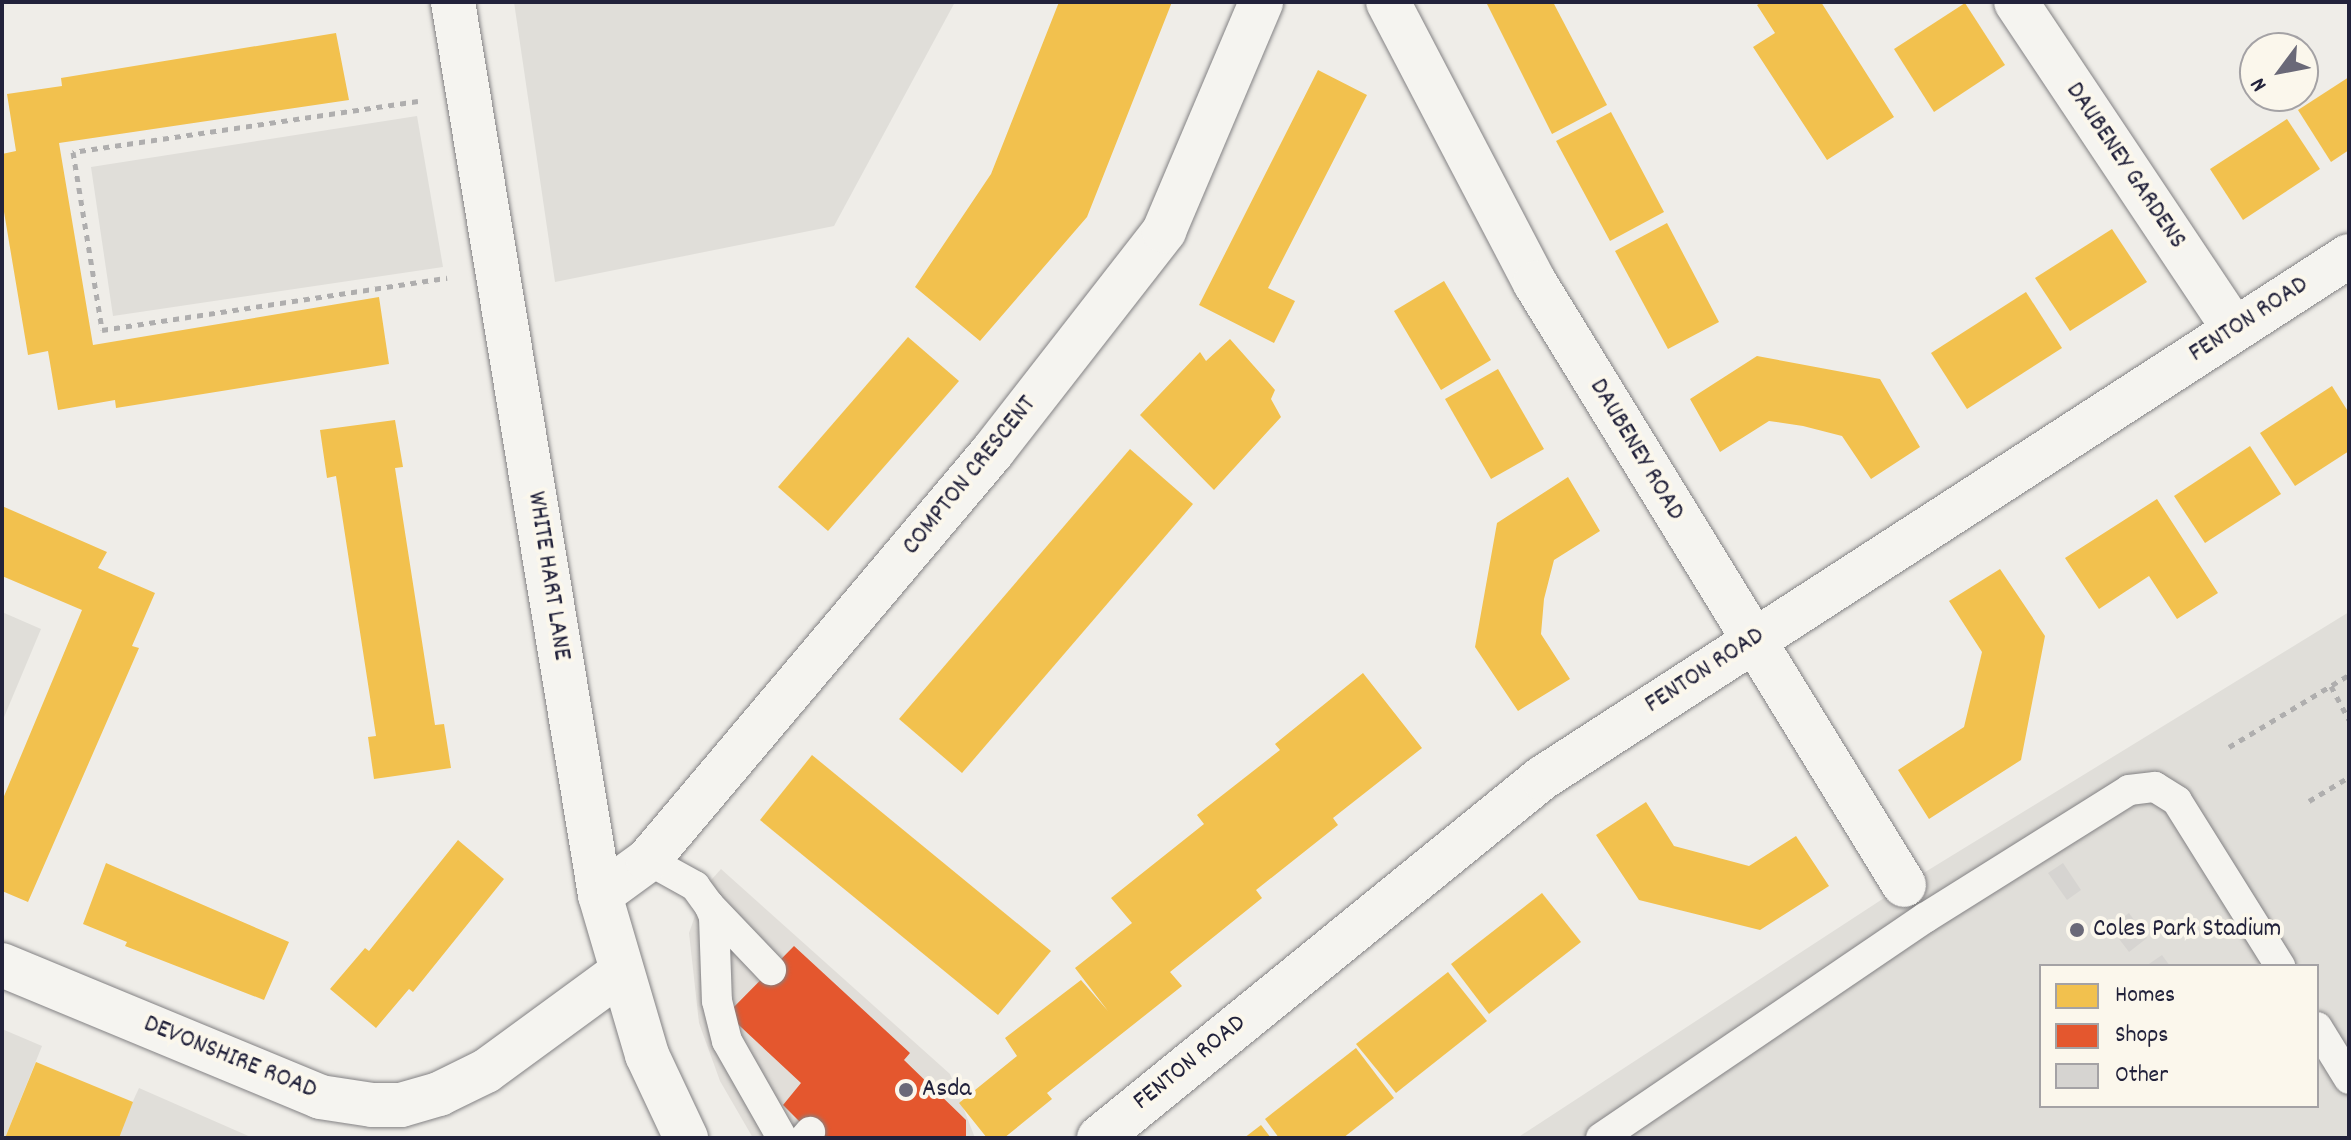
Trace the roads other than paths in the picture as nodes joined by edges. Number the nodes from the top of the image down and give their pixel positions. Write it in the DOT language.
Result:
graph roads {
  1 [pos="453,2"];
  2 [pos="1261,2"];
  3 [pos="1388,2"];
  4 [pos="2016,2"];
  5 [pos="2349,256"];
  6 [pos="2234,329"];
  7 [pos="1751,640"];
  8 [pos="648,860"];
  9 [pos="600,895"];
  10 [pos="1915,902"];
  11 [pos="709,905"];
  12 [pos="2279,964"];
  13 [pos="2,965"];
  14 [pos="771,970"];
  15 [pos="620,973"];
  16 [pos="2319,1030"];
  17 [pos="2349,1079"];
  18 [pos="799,1136"];
  19 [pos="686,1138"];
  20 [pos="1099,1138"];
  21 [pos="1601,1138"];
  1 -- 9 [label="street, WHITE HART LANE"];
  2 -- 8 [label="street, COMPTON CRESCENT"];
  3 -- 7 [label="street, DAUBENEY ROAD"];
  4 -- 6 [label="street, DAUBENEY GARDENS"];
  5 -- 6 [label="street, FENTON ROAD"];
  6 -- 7 [label="street, FENTON ROAD"];
  7 -- 10 [label="street, DAUBENEY ROAD"];
  7 -- 20 [label="street, FENTON ROAD"];
  8 -- 9 [label="street, COMPTON CRESCENT"];
  8 -- 11 [label="lane"];
  9 -- 15 [label="street, WHITE HART LANE"];
  10 -- 12 [label="lane"];
  10 -- 21 [label="lane"];
  11 -- 14 [label="lane"];
  11 -- 18 [label="lane"];
  13 -- 15 [label="street, DEVONSHIRE ROAD"];
  15 -- 19 [label="street, WHITE HART LANE"];
  16 -- 17 [label="lane"];
}
